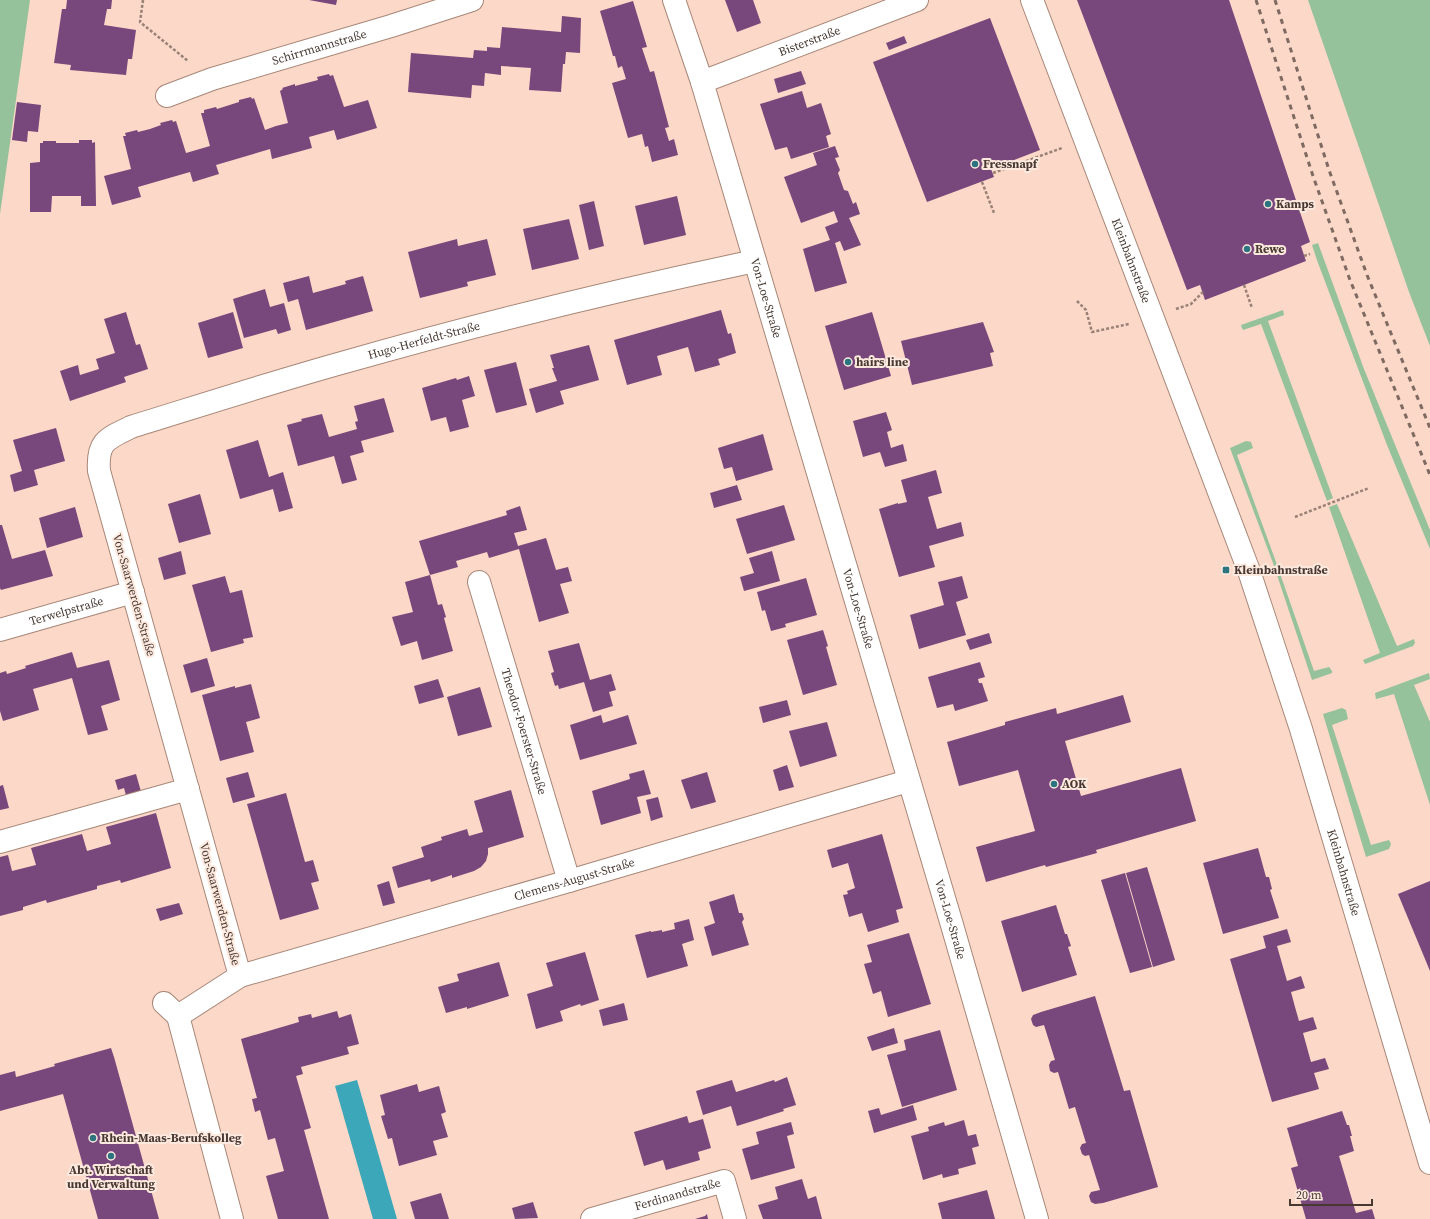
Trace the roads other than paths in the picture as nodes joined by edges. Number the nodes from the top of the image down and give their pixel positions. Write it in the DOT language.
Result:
graph roads {
  1 [pos="472,0"];
  2 [pos="674,0"];
  3 [pos="917,0"];
  4 [pos="1032,0"];
  5 [pos="702,82"];
  6 [pos="167,96"];
  7 [pos="755,261"];
  8 [pos="102,446"];
  9 [pos="479,582"];
  10 [pos="133,592"];
  11 [pos="0,630"];
  12 [pos="908,781"];
  13 [pos="188,789"];
  14 [pos="0,842"];
  15 [pos="569,881"];
  16 [pos="240,976"];
  17 [pos="1430,1162"];
  18 [pos="232,1219"];
  19 [pos="592,1219"];
  20 [pos="735,1219"];
  21 [pos="1037,1219"];
  1 -- 6 [label="street, Schirrmannstraße"];
  2 -- 5 [label="street, Von-Loe-Straße"];
  3 -- 5 [label="street, Bisterstraße"];
  4 -- 17 [label="street, Kleinbahnstraße"];
  5 -- 7 [label="street, Von-Loe-Straße"];
  7 -- 8 [label="street, Hugo-Herfeldt-Straße"];
  7 -- 12 [label="street, Von-Loe-Straße"];
  8 -- 10 [label="street, Von-Saarwerden-Straße"];
  9 -- 15 [label="street, Theodor-Foerster-Straße"];
  10 -- 11 [label="street, Terwelpstraße"];
  10 -- 13 [label="street, Von-Saarwerden-Straße"];
  12 -- 15 [label="street, Clemens-August-Straße"];
  12 -- 21 [label="street, Von-Loe-Straße"];
  13 -- 14 [label="street"];
  13 -- 16 [label="street, Von-Saarwerden-Straße"];
  15 -- 16 [label="street, Clemens-August-Straße"];
  16 -- 18 [label="street, Von-Saarwerden-Straße"];
  19 -- 20 [label="street, Ferdinandstraße"];
}
